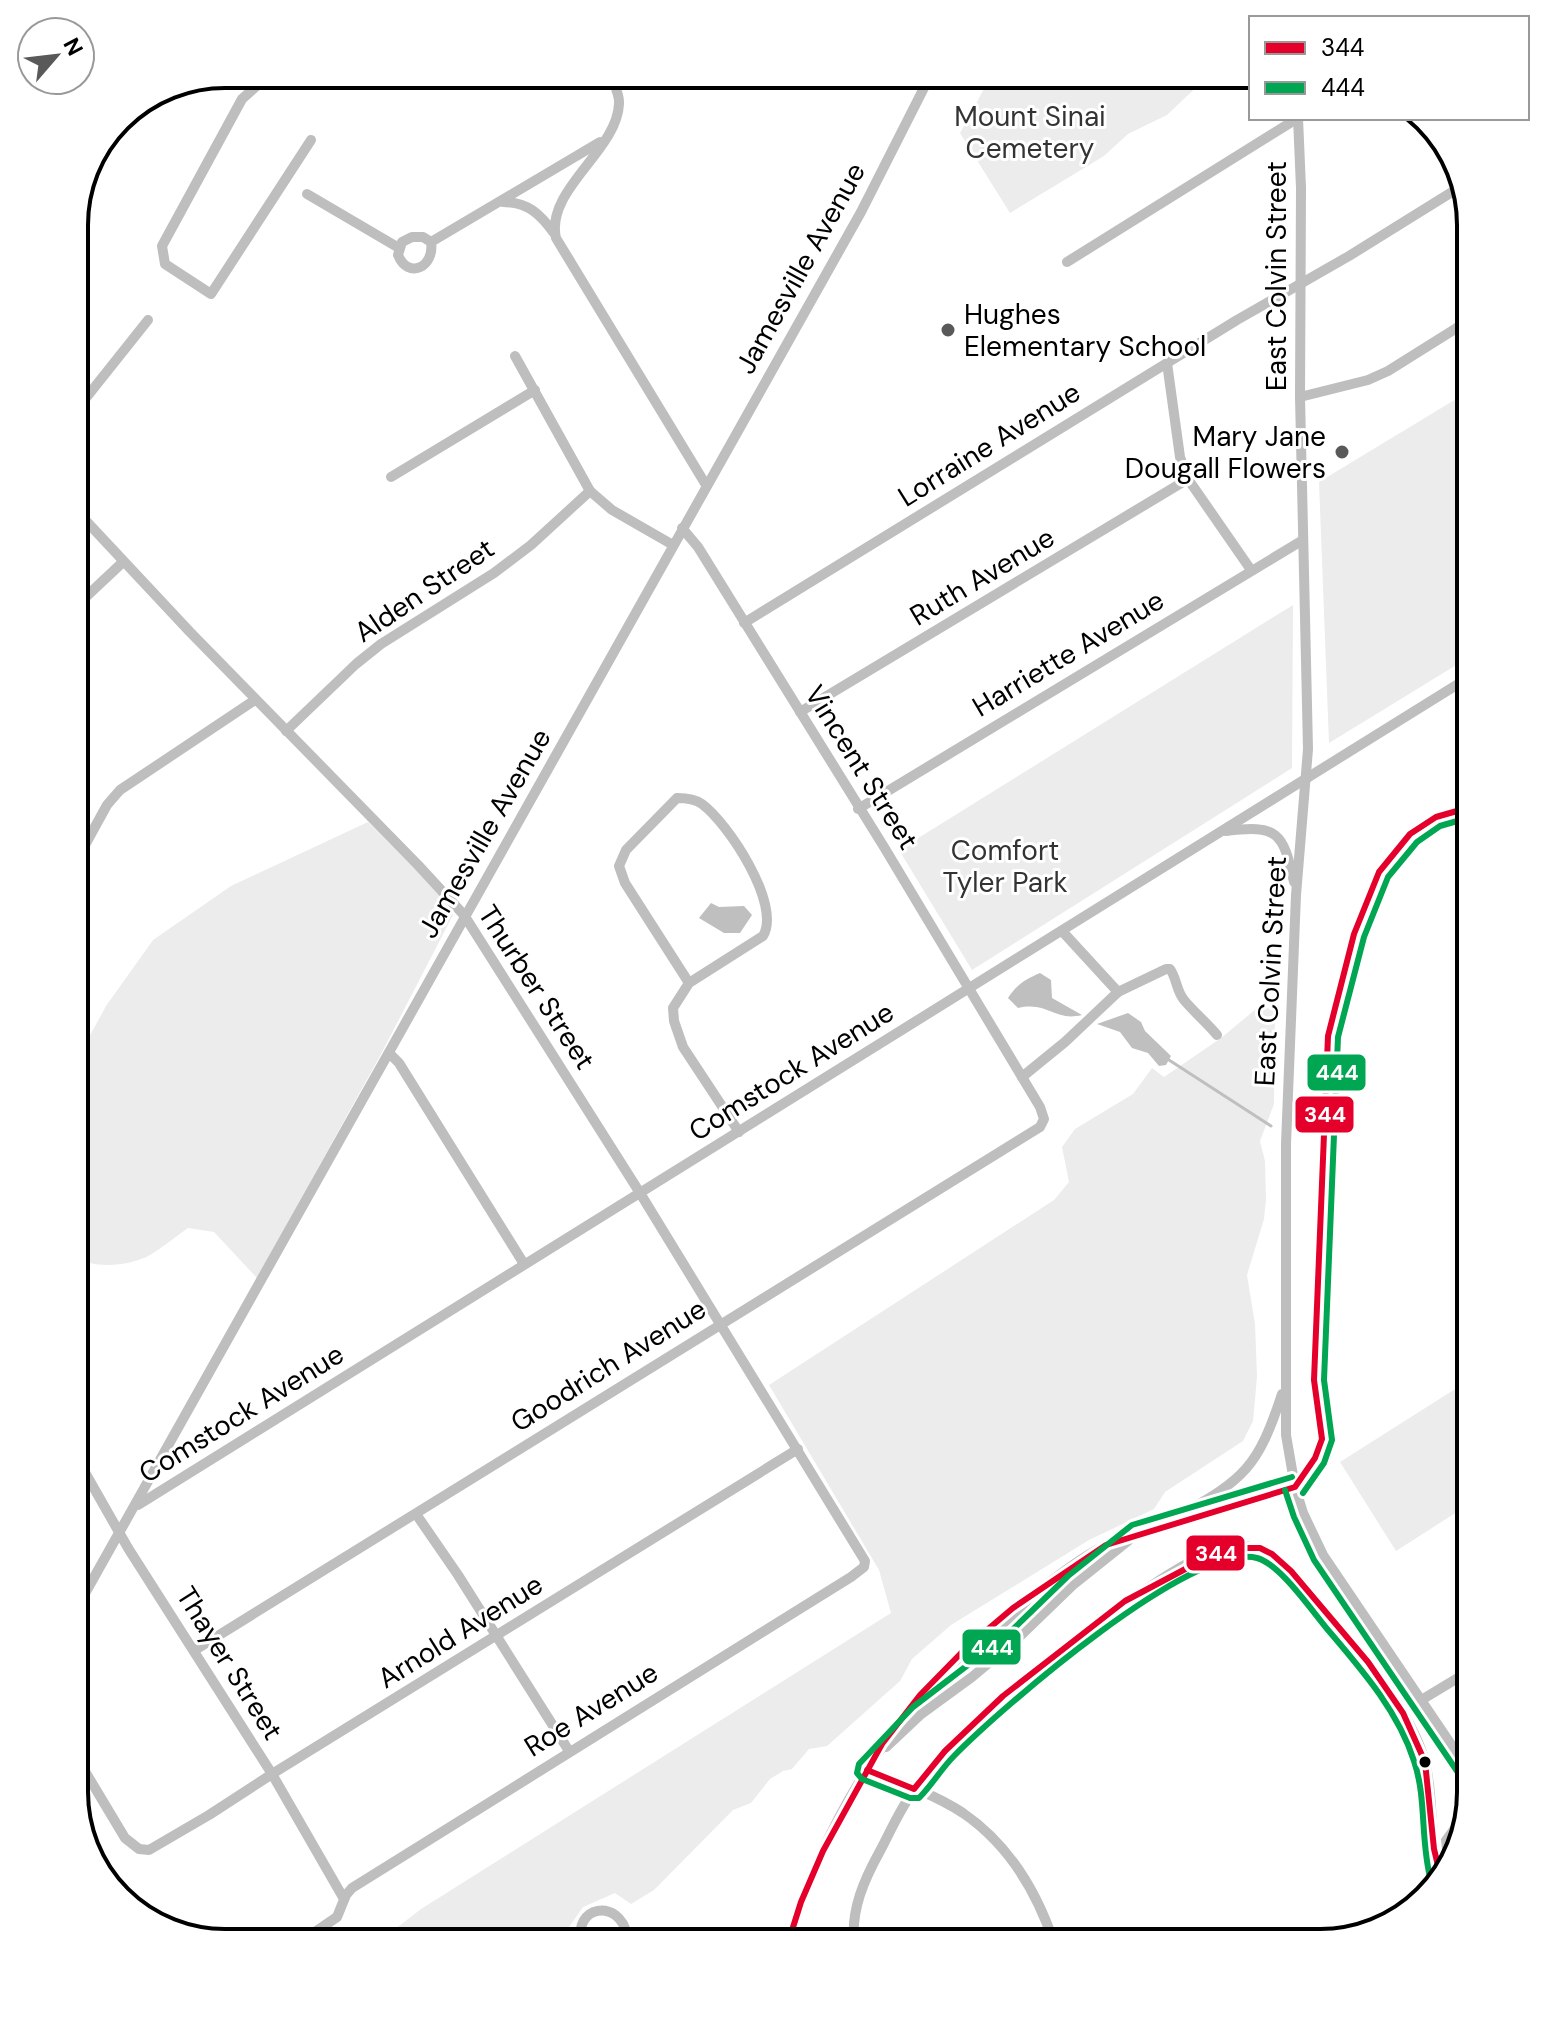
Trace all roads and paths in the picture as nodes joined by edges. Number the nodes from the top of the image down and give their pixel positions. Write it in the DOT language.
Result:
graph roads {
  1 [pos="254,88"];
  2 [pos="614,88"];
  3 [pos="924,88"];
  4 [pos="1295,120"];
  5 [pos="1298,120"];
  6 [pos="605,138"];
  7 [pos="311,140"];
  8 [pos="1453,192"];
  9 [pos="307,194"];
  10 [pos="501,202"];
  11 [pos="555,235"];
  12 [pos="431,242"];
  13 [pos="399,248"];
  14 [pos="1067,262"];
  15 [pos="1300,284"];
  16 [pos="148,320"];
  17 [pos="1457,328"];
  18 [pos="515,356"];
  19 [pos="1167,363"];
  20 [pos="535,390"];
  21 [pos="88,395"];
  22 [pos="1300,397"];
  23 [pos="391,477"];
  24 [pos="1188,479"];
  25 [pos="706,485"];
  26 [pos="590,491"];
  27 [pos="88,523"];
  28 [pos="682,528"];
  29 [pos="1303,540"];
  30 [pos="673,545"];
  31 [pos="123,562"];
  32 [pos="1251,570"];
  33 [pos="88,595"];
  34 [pos="744,623"];
  35 [pos="1457,685"];
  36 [pos="255,700"];
  37 [pos="800,712"];
  38 [pos="286,731"];
  39 [pos="1305,779"];
  40 [pos="858,809"];
  41 [pos="1220,832"];
  42 [pos="88,840"];
  43 [pos="1296,895"];
  44 [pos="464,915"];
  45 [pos="1062,931"];
  46 [pos="689,983"];
  47 [pos="969,988"];
  48 [pos="1118,992"];
  49 [pos="1217,1035"];
  50 [pos="389,1053"];
  51 [pos="1022,1077"];
  52 [pos="1044,1119"];
  53 [pos="739,1132"];
  54 [pos="640,1193"];
  55 [pos="524,1264"];
  56 [pos="720,1324"];
  57 [pos="1285,1384"];
  58 [pos="798,1449"];
  59 [pos="88,1477"];
  60 [pos="1295,1487"];
  61 [pos="136,1506"];
  62 [pos="416,1514"];
  63 [pos="1159,1527"];
  64 [pos="120,1532"];
  65 [pos="1137,1533"];
  66 [pos="866,1563"];
  67 [pos="88,1588"];
  68 [pos="496,1637"];
  69 [pos="984,1637"];
  70 [pos="195,1650"];
  71 [pos="1000,1653"];
  72 [pos="960,1658"];
  73 [pos="972,1677"];
  74 [pos="1457,1678"];
  75 [pos="1423,1699"];
  76 [pos="569,1751"];
  77 [pos="1457,1752"];
  78 [pos="867,1770"];
  79 [pos="272,1774"];
  80 [pos="88,1776"];
  81 [pos="914,1789"];
  82 [pos="1437,1863"];
  83 [pos="344,1899"];
  84 [pos="319,1929"];
  85 [pos="580,1929"];
  86 [pos="626,1929"];
  87 [pos="792,1929"];
  88 [pos="854,1929"];
  89 [pos="1049,1929"];
  1 -- 7 [label="street"];
  2 -- 6 [label="street"];
  3 -- 25 [label="street, Jamesville Avenue"];
  4 -- 14 [label="street"];
  5 -- 15 [label="street, East Colvin Street"];
  6 -- 10 [label="street"];
  6 -- 11 [label="street"];
  8 -- 15 [label="street, Lorraine Avenue"];
  9 -- 13 [label="street"];
  10 -- 11 [label="street"];
  10 -- 12 [label="street"];
  11 -- 25 [label="street"];
  12 -- 13 [label="street"];
  12 -- 13 [label="street"];
  15 -- 19 [label="street, Lorraine Avenue"];
  15 -- 22 [label="street, East Colvin Street"];
  16 -- 21 [label="street"];
  17 -- 22 [label="street"];
  18 -- 20 [label="street"];
  19 -- 24 [label="street"];
  19 -- 34 [label="street, Lorraine Avenue"];
  20 -- 23 [label="street"];
  20 -- 26 [label="street"];
  22 -- 29 [label="street, East Colvin Street"];
  24 -- 32 [label="street"];
  24 -- 37 [label="street, Ruth Avenue"];
  25 -- 28 [label="street, Jamesville Avenue"];
  26 -- 30 [label="street"];
  26 -- 38 [label="street, Alden Street"];
  27 -- 31 [label="street, Thurber Street"];
  28 -- 30 [label="street, Jamesville Avenue"];
  28 -- 34 [label="street, Vincent Street"];
  29 -- 32 [label="street, Harriette Avenue"];
  29 -- 39 [label="street, East Colvin Street"];
  30 -- 44 [label="street, Jamesville Avenue"];
  31 -- 33 [label="street"];
  31 -- 36 [label="street, Thurber Street"];
  32 -- 40 [label="street, Harriette Avenue"];
  34 -- 37 [label="street, Vincent Street"];
  35 -- 39 [label="street, Comstock Avenue"];
  36 -- 38 [label="street, Thurber Street"];
  36 -- 42 [label="street"];
  37 -- 40 [label="street, Vincent Street"];
  38 -- 44 [label="street, Thurber Street"];
  39 -- 41 [label="street, Comstock Avenue"];
  39 -- 43 [label="street, East Colvin Street"];
  40 -- 47 [label="street, Vincent Street"];
  41 -- 43 [label="street"];
  41 -- 45 [label="street, Comstock Avenue"];
  43 -- 57 [label="street, East Colvin Street"];
  44 -- 50 [label="street, Jamesville Avenue"];
  44 -- 54 [label="street, Thurber Street"];
  45 -- 47 [label="street, Comstock Avenue"];
  45 -- 48 [label="street"];
  46 -- 46 [label="street"];
  46 -- 53 [label="street"];
  47 -- 51 [label="street, Vincent Street"];
  47 -- 53 [label="street, Comstock Avenue"];
  48 -- 49 [label="street"];
  48 -- 51 [label="street"];
  50 -- 55 [label="street"];
  50 -- 61 [label="street, Jamesville Avenue"];
  51 -- 52 [label="street, Vincent Street"];
  52 -- 56 [label="street, Goodrich Avenue"];
  53 -- 54 [label="street, Comstock Avenue"];
  54 -- 55 [label="street, Comstock Avenue"];
  54 -- 56 [label="street, Thurber Street"];
  55 -- 61 [label="street, Comstock Avenue"];
  56 -- 58 [label="street, Thurber Street"];
  56 -- 62 [label="street, Goodrich Avenue"];
  57 -- 60 [label="street, East Colvin Street"];
  57 -- 63 [label="street"];
  58 -- 66 [label="street, Thurber Street"];
  58 -- 68 [label="street, Arnold Avenue"];
  59 -- 64 [label="street, Thayer Street"];
  60 -- 63 [label="street"];
  60 -- 75 [label="street, East Colvin Street"];
  61 -- 64 [label="street, Jamesville Avenue"];
  62 -- 68 [label="street"];
  62 -- 70 [label="street, Goodrich Avenue"];
  63 -- 65 [label="street"];
  64 -- 67 [label="street, Jamesville Avenue"];
  64 -- 70 [label="street, Thayer Street"];
  65 -- 69 [label="street"];
  65 -- 71 [label="street"];
  66 -- 76 [label="street, Roe Avenue"];
  68 -- 76 [label="street"];
  68 -- 79 [label="street, Arnold Avenue"];
  69 -- 71 [label="street"];
  69 -- 72 [label="street"];
  70 -- 79 [label="street, Thayer Street"];
  71 -- 73 [label="street"];
  72 -- 73 [label="street"];
  72 -- 78 [label="street"];
  73 -- 78 [label="street"];
  74 -- 75 [label="street"];
  75 -- 77 [label="street, East Colvin Street"];
  76 -- 83 [label="street, Roe Avenue"];
  78 -- 81 [label="street"];
  78 -- 87 [label="street"];
  79 -- 80 [label="street, Arnold Avenue"];
  79 -- 83 [label="street, Thayer Street"];
  81 -- 82 [label="street"];
  81 -- 88 [label="street"];
  81 -- 89 [label="street"];
  83 -- 84 [label="street, Roe Avenue"];
  85 -- 86 [label="street"];
}
